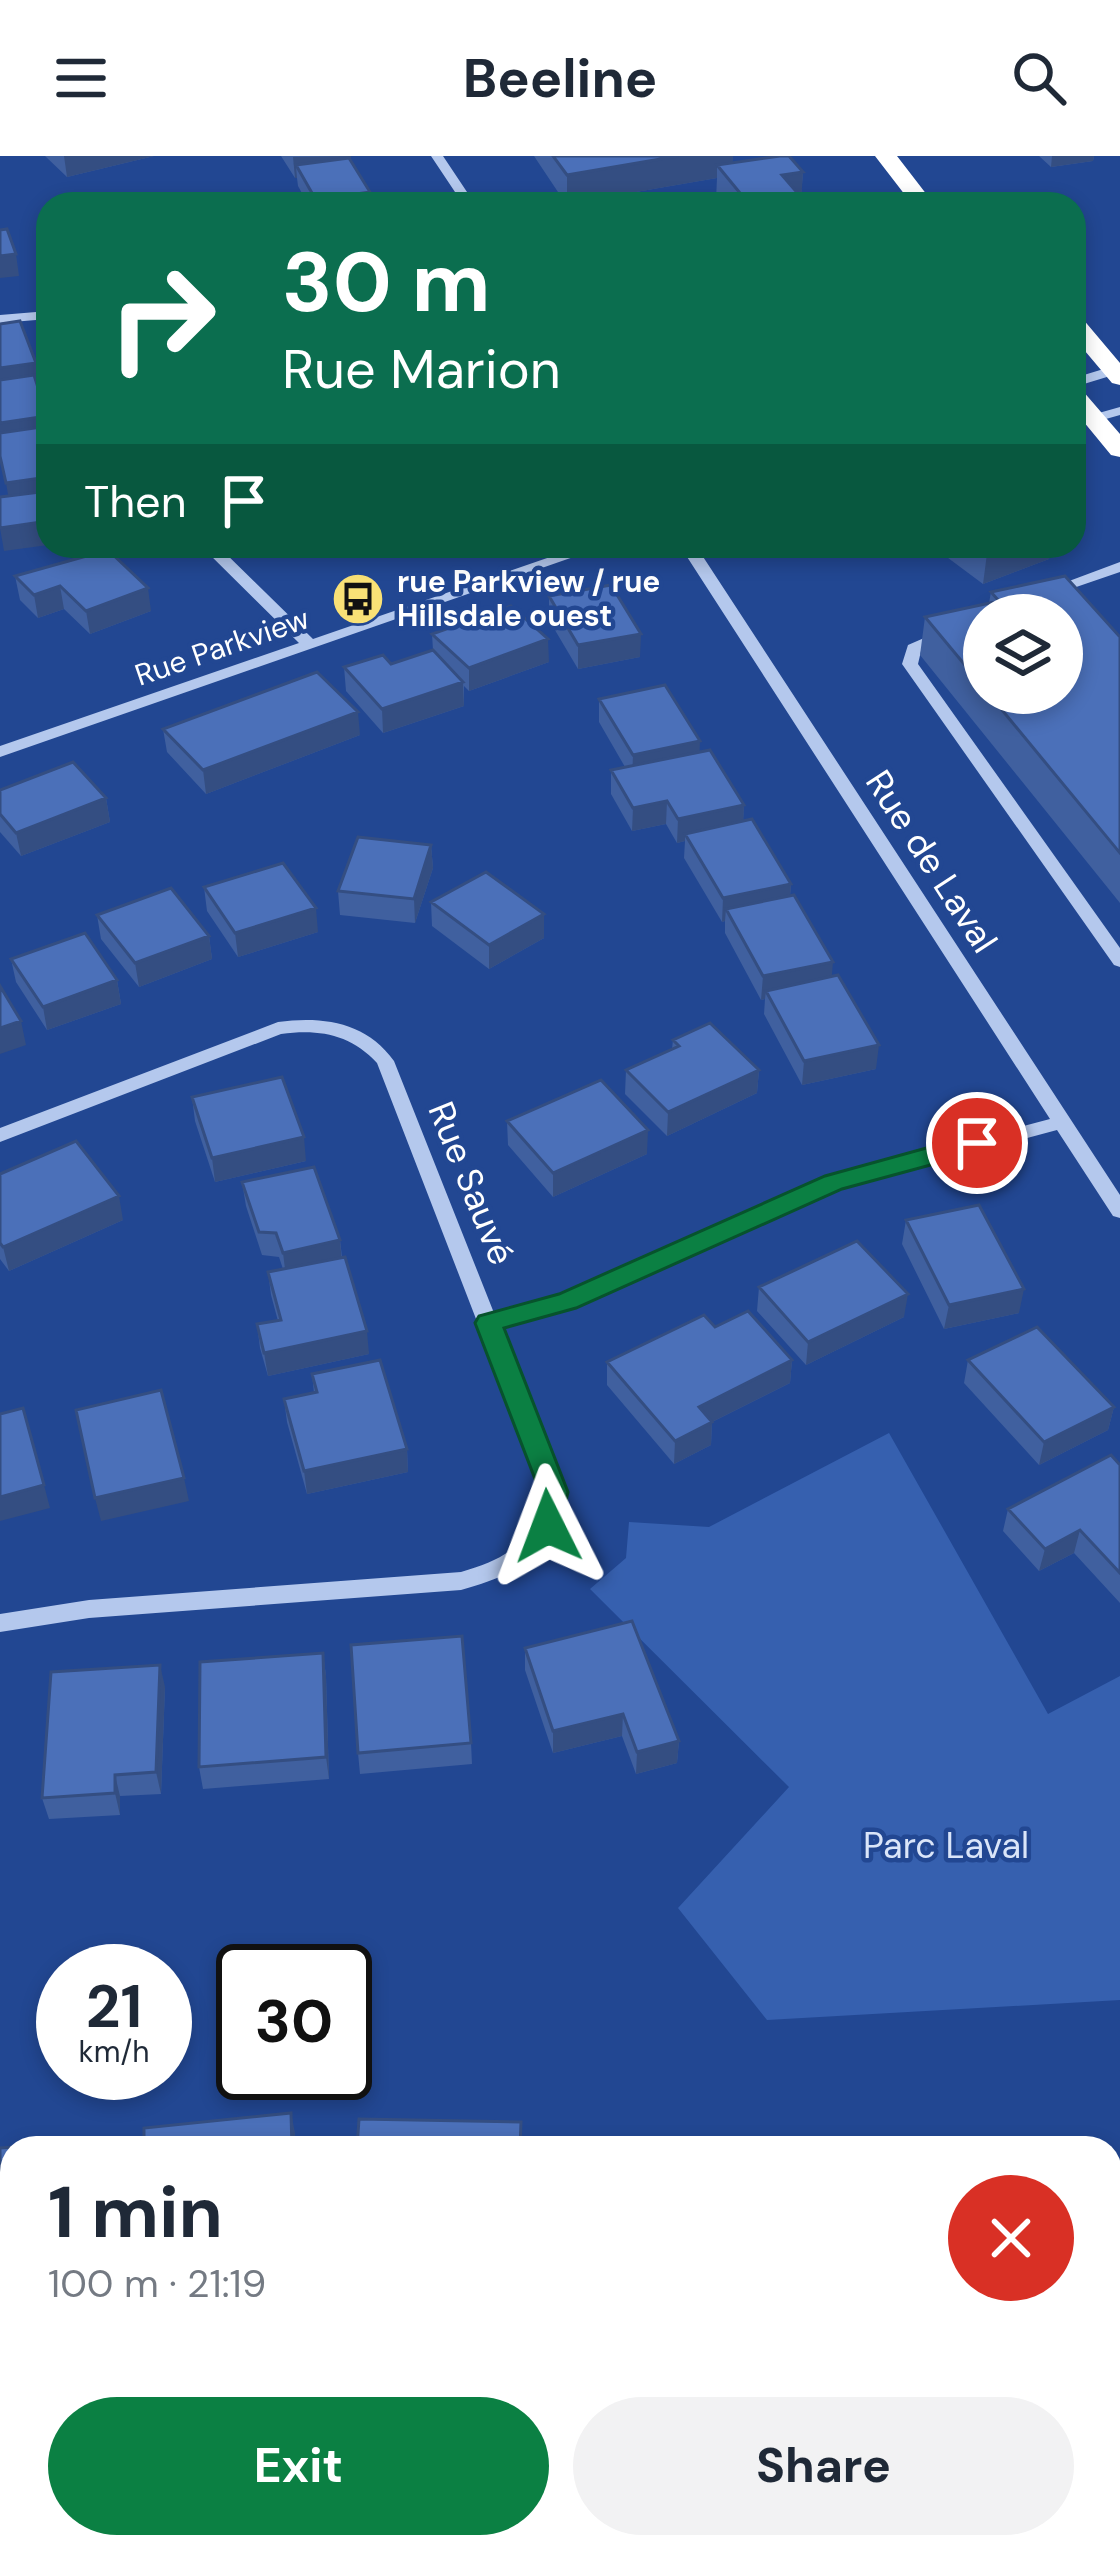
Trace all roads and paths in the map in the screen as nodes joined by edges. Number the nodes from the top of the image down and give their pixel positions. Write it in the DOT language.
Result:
graph roads {
  1 [pos="437,156"];
  2 [pos="894,164"];
  3 [pos="461,192"];
  4 [pos="914,192"];
  5 [pos="926,192"];
  6 [pos="36,316"];
  7 [pos="0,319"];
  8 [pos="1086,336"];
  9 [pos="1118,372"];
  10 [pos="1086,380"];
  11 [pos="1120,411"];
  12 [pos="1086,421"];
  13 [pos="1086,424"];
  14 [pos="1120,450"];
  15 [pos="221,558"];
  16 [pos="562,558"];
  17 [pos="696,558"];
  18 [pos="1120,567"];
  19 [pos="1044,594"];
  20 [pos="963,626"];
  21 [pos="310,645"];
  22 [pos="0,752"];
  23 [pos="1120,961"];
  24 [pos="1062,1122"];
  25 [pos="0,1136"];
  26 [pos="1120,1211"];
  27 [pos="488,1323"];
  28 [pos="0,1623"];
  1 -- 3 [label="street"];
  2 -- 4 [label="highway"];
  2 -- 5 [label="highway"];
  6 -- 7 [label="street"];
  8 -- 9 [label="highway"];
  9 -- 10 [label="street"];
  11 -- 12 [label="street"];
  13 -- 14 [label="highway"];
  15 -- 21 [label="street"];
  16 -- 21 [label="street, Rue Parkview"];
  17 -- 24 [label="street, Rue de Laval"];
  18 -- 19 [label="street"];
  20 -- 23 [label="street"];
  21 -- 22 [label="street, Rue Parkview"];
  24 -- 26 [label="street, Rue de Laval"];
  24 -- 27 [label="street"];
  25 -- 27 [label="street, Rue Sauvé"];
  27 -- 28 [label="street, Rue Sauvé"];
}
